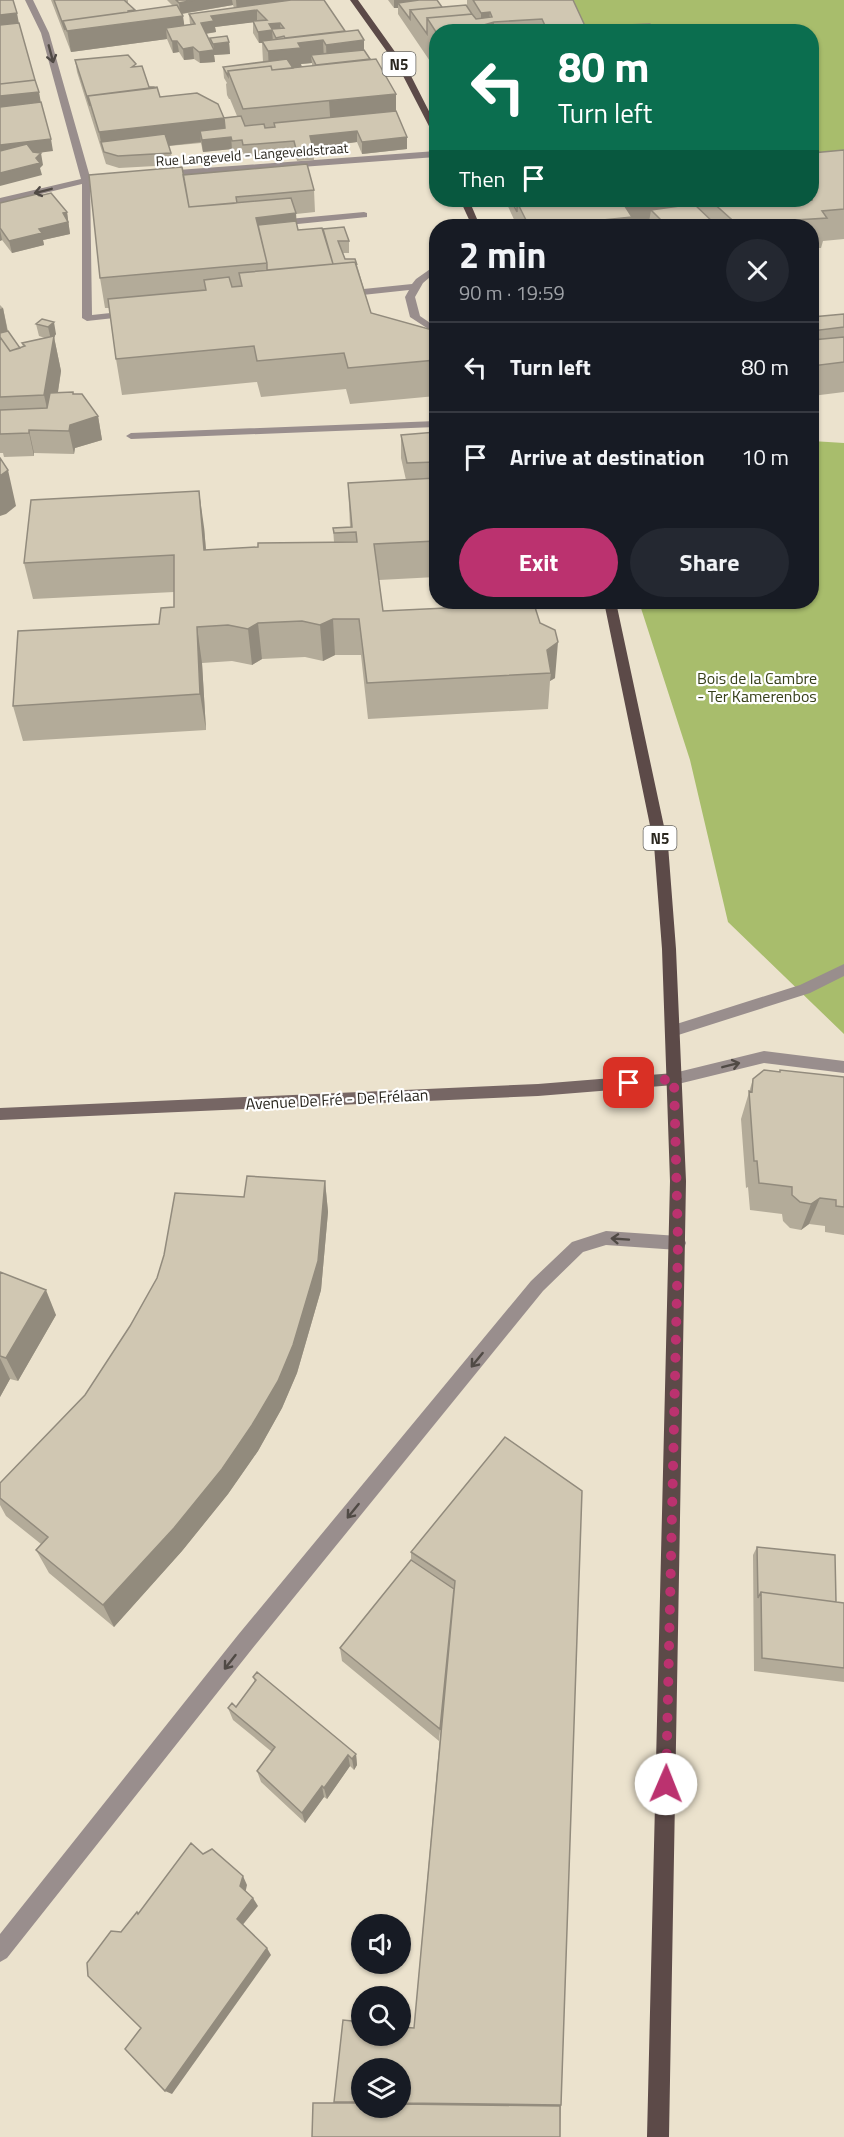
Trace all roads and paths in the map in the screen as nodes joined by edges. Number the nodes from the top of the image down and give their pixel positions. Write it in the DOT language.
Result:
graph roads {
  1 [pos="29,0"];
  2 [pos="354,0"];
  3 [pos="429,118"];
  4 [pos="429,155"];
  5 [pos="152,175"];
  6 [pos="119,178"];
  7 [pos="86,180"];
  8 [pos="0,201"];
  9 [pos="364,215"];
  10 [pos="263,224"];
  11 [pos="429,273"];
  12 [pos="415,287"];
  13 [pos="336,295"];
  14 [pos="145,313"];
  15 [pos="429,327"];
  16 [pos="429,424"];
  17 [pos="131,436"];
  18 [pos="611,609"];
  19 [pos="844,970"];
  20 [pos="672,1031"];
  21 [pos="844,1067"];
  22 [pos="674,1079"];
  23 [pos="0,1114"];
  24 [pos="678,1243"];
  25 [pos="0,1951"];
  26 [pos="658,2137"];
  1 -- 7 [label="street, one-way"];
  2 -- 3 [label="main road, N5"];
  4 -- 5 [label="street, Rue Langeveld - Langeveldstraat"];
  6 -- 7 [label="street"];
  7 -- 8 [label="street, one-way"];
  7 -- 14 [label="street"];
  9 -- 10 [label="street"];
  11 -- 12 [label="street"];
  12 -- 13 [label="street"];
  12 -- 15 [label="street"];
  16 -- 17 [label="street"];
  18 -- 20 [label="main road, N5"];
  19 -- 20 [label="street"];
  20 -- 22 [label="main road, N5"];
  22 -- 21 [label="street, one-way"];
  22 -- 23 [label="main road, Avenue De Fré - De Frélaan"];
  22 -- 24 [label="main road, N5"];
  24 -- 25 [label="street, one-way"];
  24 -- 26 [label="main road, N5"];
}
